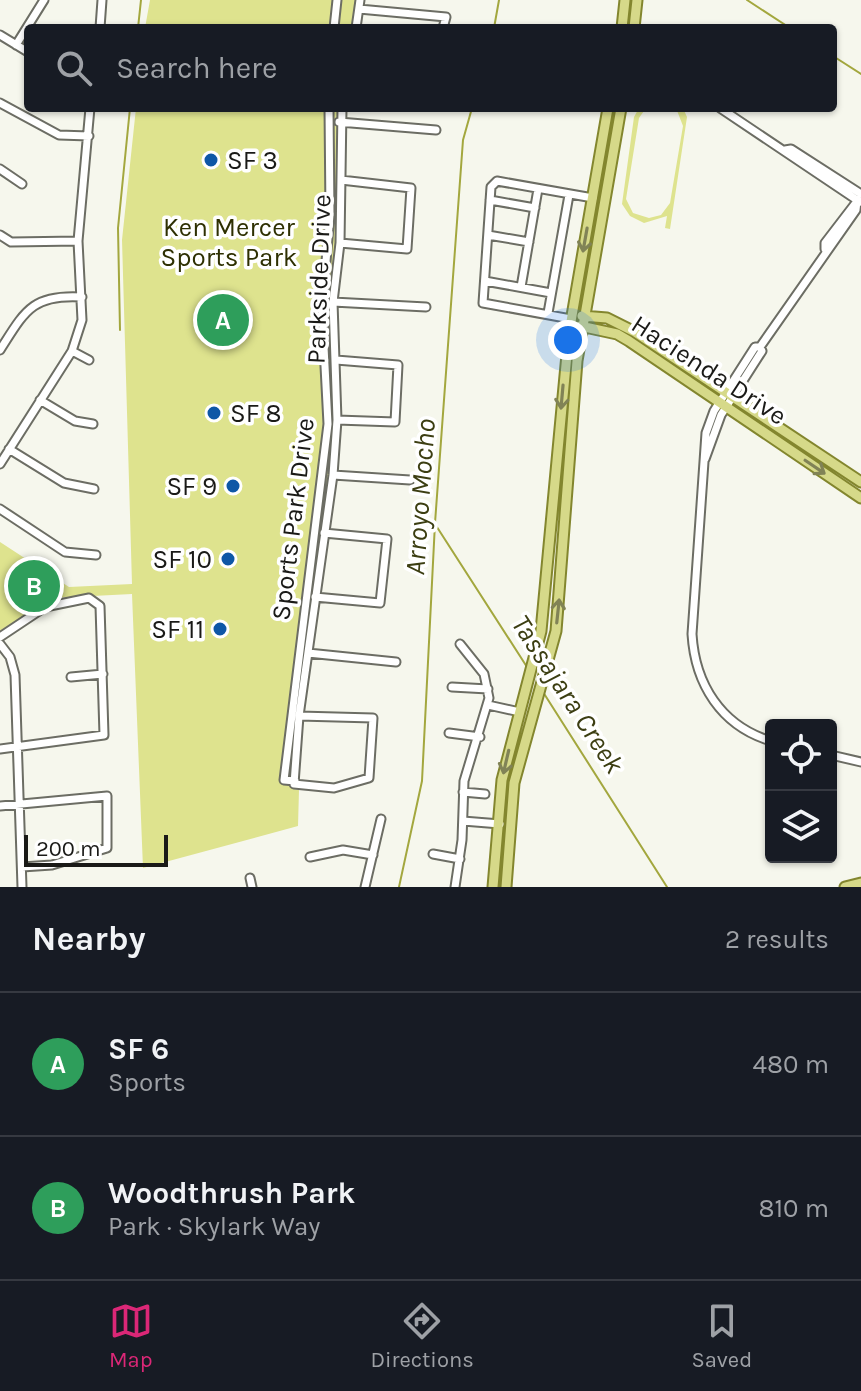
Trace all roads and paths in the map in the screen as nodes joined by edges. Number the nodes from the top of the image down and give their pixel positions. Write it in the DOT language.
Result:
graph roads {
  1 [pos="44,0"];
  2 [pos="102,0"];
  3 [pos="337,0"];
  4 [pos="625,0"];
  5 [pos="637,0"];
  6 [pos="360,4"];
  7 [pos="29,24"];
  8 [pos="100,24"];
  9 [pos="334,24"];
  10 [pos="357,24"];
  11 [pos="444,24"];
  12 [pos="622,24"];
  13 [pos="634,24"];
  14 [pos="24,32"];
  15 [pos="0,35"];
  16 [pos="16,45"];
  17 [pos="24,50"];
  18 [pos="0,103"];
  19 [pos="90,112"];
  20 [pos="329,112"];
  21 [pos="341,112"];
  22 [pos="607,112"];
  23 [pos="620,112"];
  24 [pos="726,112"];
  25 [pos="339,122"];
  26 [pos="436,130"];
  27 [pos="89,136"];
  28 [pos="0,169"];
  29 [pos="341,180"];
  30 [pos="22,184"];
  31 [pos="538,189"];
  32 [pos="569,195"];
  33 [pos="593,198"];
  34 [pos="860,198"];
  35 [pos="490,200"];
  36 [pos="535,208"];
  37 [pos="0,235"];
  38 [pos="488,235"];
  39 [pos="78,241"];
  40 [pos="529,242"];
  41 [pos="340,243"];
  42 [pos="485,281"];
  43 [pos="521,287"];
  44 [pos="551,293"];
  45 [pos="82,297"];
  46 [pos="333,302"];
  47 [pos="426,307"];
  48 [pos="548,313"];
  49 [pos="584,315"];
  50 [pos="571,319"];
  51 [pos="582,327"];
  52 [pos="0,350"];
  53 [pos="72,351"];
  54 [pos="89,360"];
  55 [pos="336,360"];
  56 [pos="729,394"];
  57 [pos="40,400"];
  58 [pos="723,404"];
  59 [pos="337,420"];
  60 [pos="93,424"];
  61 [pos="9,449"];
  62 [pos="0,464"];
  63 [pos="333,475"];
  64 [pos="410,480"];
  65 [pos="861,482"];
  66 [pos="94,489"];
  67 [pos="861,498"];
  68 [pos="0,509"];
  69 [pos="324,533"];
  70 [pos="96,555"];
  71 [pos="315,597"];
  72 [pos="0,637"];
  73 [pos="0,644"];
  74 [pos="460,644"];
  75 [pos="308,653"];
  76 [pos="396,662"];
  77 [pos="103,674"];
  78 [pos="71,677"];
  79 [pos="452,687"];
  80 [pos="488,689"];
  81 [pos="488,705"];
  82 [pos="520,712"];
  83 [pos="299,716"];
  84 [pos="449,733"];
  85 [pos="480,737"];
  86 [pos="765,738"];
  87 [pos="18,748"];
  88 [pos="0,749"];
  89 [pos="837,756"];
  90 [pos="861,762"];
  91 [pos="294,782"];
  92 [pos="463,792"];
  93 [pos="485,794"];
  94 [pos="20,805"];
  95 [pos="0,806"];
  96 [pos="381,819"];
  97 [pos="463,821"];
  98 [pos="496,824"];
  99 [pos="508,825"];
  100 [pos="433,854"];
  101 [pos="373,855"];
  102 [pos="310,857"];
  103 [pos="460,859"];
  104 [pos="22,867"];
  105 [pos="861,883"];
  106 [pos="22,887"];
  107 [pos="365,887"];
  108 [pos="455,887"];
  109 [pos="493,887"];
  110 [pos="506,887"];
  111 [pos="845,887"];
  1 -- 7 [label="street"];
  2 -- 8 [label="street"];
  3 -- 9 [label="street"];
  4 -- 12 [label="main road"];
  5 -- 13 [label="main road"];
  6 -- 10 [label="street"];
  6 -- 11 [label="street"];
  14 -- 16 [label="street"];
  15 -- 16 [label="street"];
  16 -- 17 [label="street"];
  18 -- 27 [label="street"];
  19 -- 27 [label="street"];
  20 -- 91 [label="street, Sports Park Drive"];
  21 -- 25 [label="street, Parkside Drive"];
  22 -- 33 [label="main road"];
  23 -- 49 [label="main road"];
  24 -- 34 [label="street"];
  25 -- 26 [label="street"];
  25 -- 29 [label="street, Parkside Drive"];
  27 -- 39 [label="street"];
  28 -- 30 [label="street"];
  29 -- 41 [label="street, Parkside Drive"];
  29 -- 41 [label="street"];
  31 -- 32 [label="street"];
  31 -- 35 [label="street"];
  31 -- 36 [label="street"];
  32 -- 33 [label="street"];
  32 -- 44 [label="street"];
  33 -- 50 [label="main road, one-way"];
  34 -- 56 [label="street"];
  35 -- 36 [label="street"];
  35 -- 38 [label="street"];
  36 -- 40 [label="street"];
  37 -- 39 [label="street"];
  38 -- 40 [label="street"];
  38 -- 42 [label="street"];
  39 -- 45 [label="street"];
  40 -- 43 [label="street"];
  41 -- 46 [label="street, Parkside Drive"];
  42 -- 43 [label="street"];
  42 -- 48 [label="street"];
  43 -- 44 [label="street"];
  44 -- 48 [label="street"];
  45 -- 52 [label="street"];
  45 -- 53 [label="street"];
  46 -- 47 [label="street"];
  46 -- 55 [label="street, Parkside Drive"];
  48 -- 50 [label="street"];
  49 -- 50 [label="main road"];
  49 -- 51 [label="main road"];
  49 -- 56 [label="main road, Hacienda Drive"];
  50 -- 51 [label="main road, Hacienda Drive"];
  50 -- 82 [label="main road, one-way"];
  51 -- 58 [label="main road, Hacienda Drive"];
  99 -- 51 [label="main road, one-way"];
  53 -- 54 [label="street"];
  53 -- 57 [label="street"];
  55 -- 59 [label="street, Parkside Drive"];
  55 -- 59 [label="street"];
  56 -- 58 [label="street"];
  56 -- 65 [label="main road, Hacienda Drive"];
  57 -- 60 [label="street"];
  57 -- 61 [label="street"];
  58 -- 67 [label="main road, Hacienda Drive, one-way"];
  58 -- 86 [label="street"];
  59 -- 63 [label="street, Parkside Drive"];
  61 -- 62 [label="street"];
  61 -- 66 [label="street"];
  63 -- 64 [label="street"];
  63 -- 69 [label="street, Parkside Drive"];
  68 -- 70 [label="street"];
  69 -- 71 [label="street, Parkside Drive"];
  69 -- 71 [label="street"];
  71 -- 75 [label="street, Parkside Drive"];
  72 -- 77 [label="street"];
  73 -- 87 [label="street"];
  74 -- 80 [label="street"];
  75 -- 76 [label="street"];
  75 -- 83 [label="street, Parkside Drive"];
  77 -- 78 [label="street"];
  77 -- 87 [label="street"];
  79 -- 80 [label="street"];
  80 -- 81 [label="street"];
  81 -- 82 [label="street"];
  81 -- 85 [label="street"];
  82 -- 98 [label="main road, one-way"];
  83 -- 91 [label="street, Parkside Drive"];
  83 -- 91 [label="street"];
  84 -- 85 [label="street"];
  85 -- 92 [label="street"];
  87 -- 88 [label="street"];
  87 -- 94 [label="street"];
  89 -- 90 [label="street"];
  92 -- 93 [label="street"];
  92 -- 97 [label="street"];
  94 -- 95 [label="street"];
  94 -- 104 [label="street"];
  94 -- 104 [label="street"];
  96 -- 101 [label="street"];
  97 -- 98 [label="street"];
  97 -- 103 [label="street"];
  98 -- 99 [label="street"];
  98 -- 109 [label="main road"];
  99 -- 110 [label="main road"];
  100 -- 103 [label="street"];
  101 -- 102 [label="street"];
  101 -- 107 [label="street"];
  103 -- 108 [label="street"];
  104 -- 106 [label="street"];
  105 -- 111 [label="main road"];
}
